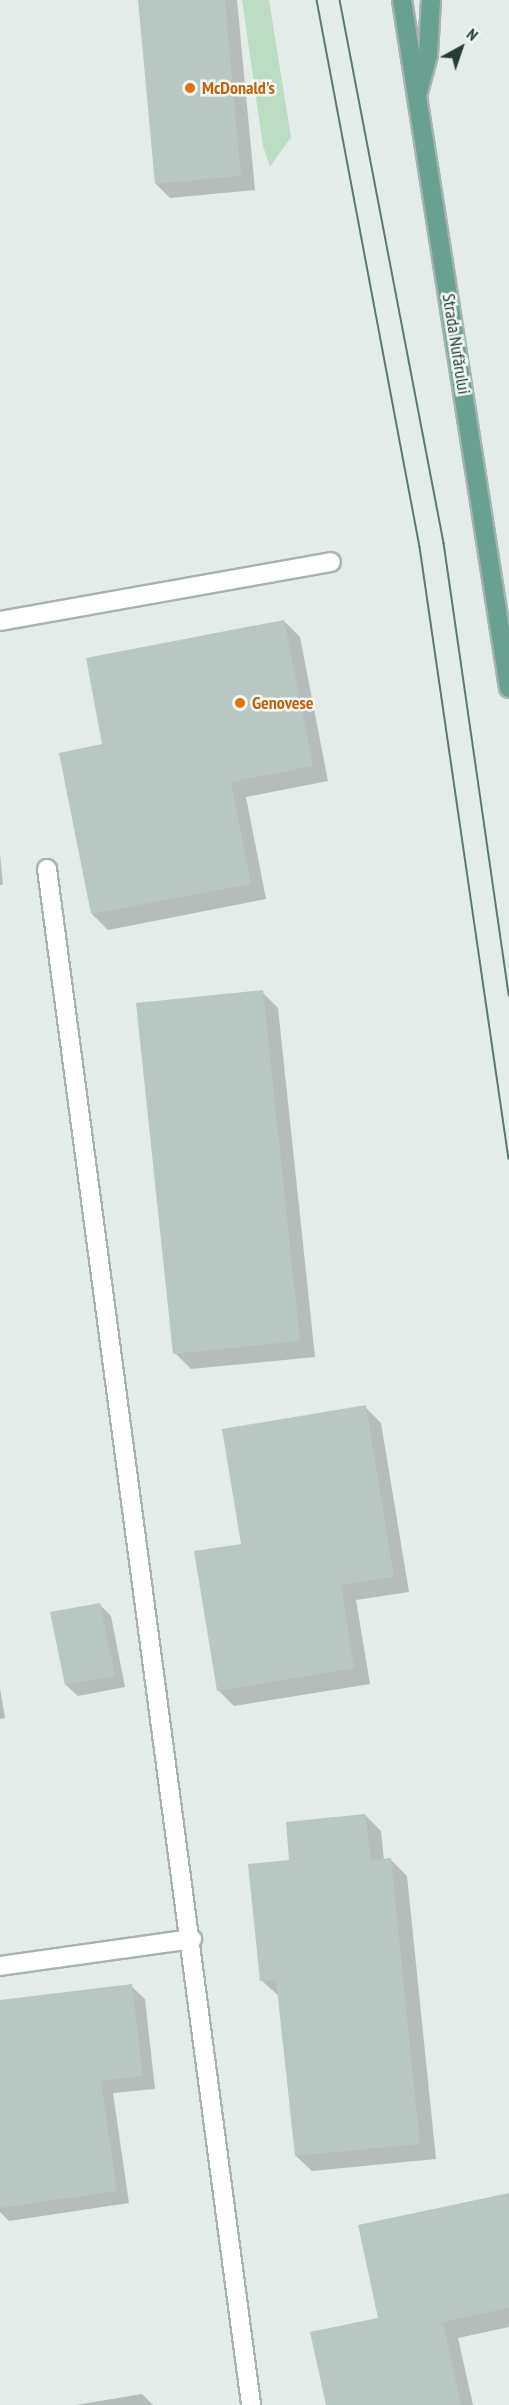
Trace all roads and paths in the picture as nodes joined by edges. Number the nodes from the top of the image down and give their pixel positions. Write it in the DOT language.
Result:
graph roads {
  1 [pos="402,0"];
  2 [pos="431,0"];
  3 [pos="416,99"];
  4 [pos="331,562"];
  5 [pos="0,621"];
  6 [pos="509,688"];
  7 [pos="47,869"];
  8 [pos="192,1939"];
  9 [pos="0,1966"];
  10 [pos="251,2405"];
  1 -- 3 [label="main road, Strada Nufărului"];
  2 -- 3 [label="main road"];
  3 -- 6 [label="main road, Strada Nufărului"];
  4 -- 5 [label="street"];
  7 -- 8 [label="street"];
  8 -- 9 [label="street"];
  8 -- 10 [label="street"];
}
